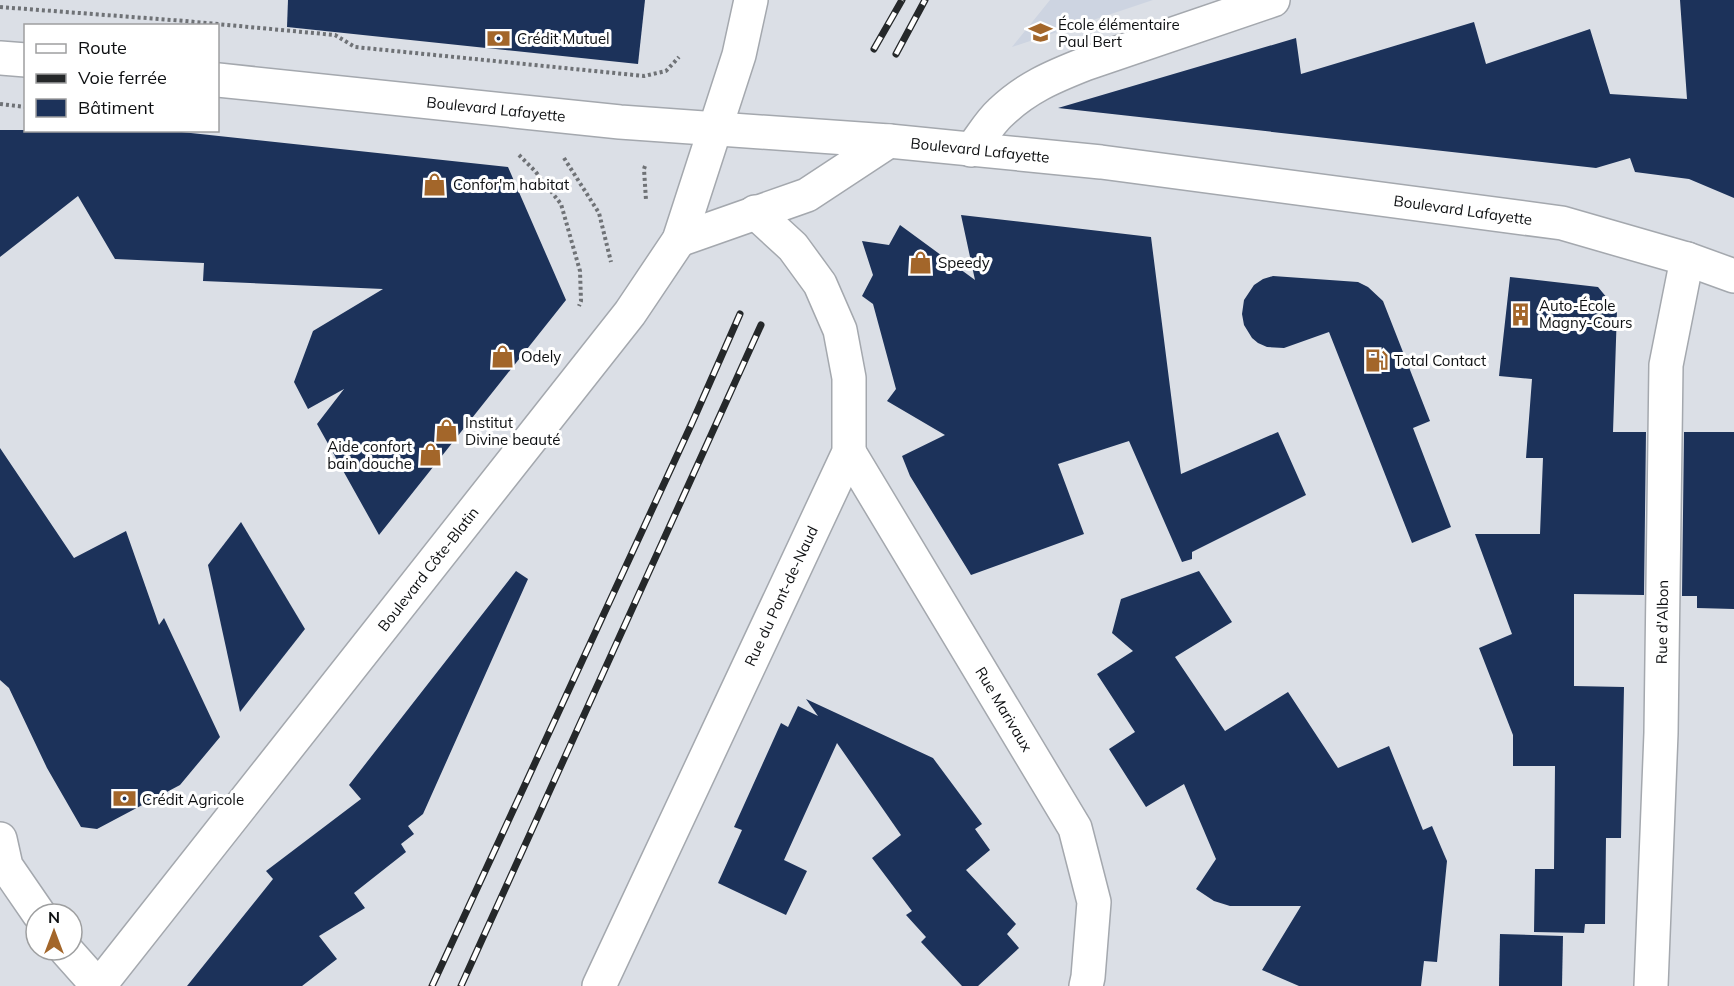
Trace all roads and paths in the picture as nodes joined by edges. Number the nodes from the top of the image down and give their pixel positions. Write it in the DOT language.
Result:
graph roads {
  1 [pos="751,0"];
  2 [pos="1273,0"];
  3 [pos="0,6"];
  4 [pos="218,24"];
  5 [pos="219,24"];
  6 [pos="678,57"];
  7 [pos="0,58"];
  8 [pos="24,60"];
  9 [pos="219,80"];
  10 [pos="0,104"];
  11 [pos="24,106"];
  12 [pos="534,113"];
  13 [pos="715,129"];
  14 [pos="889,141"];
  15 [pos="971,150"];
  16 [pos="515,152"];
  17 [pos="755,212"];
  18 [pos="679,240"];
  19 [pos="1687,259"];
  20 [pos="612,268"];
  21 [pos="1734,276"];
  22 [pos="577,310"];
  23 [pos="849,452"];
  24 [pos="0,839"];
  25 [pos="31,902"];
  26 [pos="77,962"];
  27 [pos="98,986"];
  28 [pos="599,986"];
  29 [pos="1086,986"];
  30 [pos="1651,986"];
  1 -- 13 [label="main road, Boulevard Côte-Blatin"];
  2 -- 15 [label="main road"];
  3 -- 4 [label="path"];
  5 -- 6 [label="path"];
  7 -- 8 [label="main road"];
  9 -- 12 [label="main road, Boulevard Lafayette"];
  10 -- 11 [label="path"];
  12 -- 13 [label="main road, Boulevard Lafayette"];
  12 -- 20 [label="path"];
  13 -- 14 [label="main road, Boulevard Lafayette"];
  13 -- 18 [label="main road, Boulevard Côte-Blatin"];
  14 -- 15 [label="main road, Boulevard Lafayette"];
  14 -- 17 [label="main road"];
  15 -- 19 [label="main road, Boulevard Lafayette"];
  16 -- 22 [label="path"];
  17 -- 18 [label="main road"];
  17 -- 23 [label="main road, Rue du Pont-de-Naud"];
  18 -- 27 [label="main road, Boulevard Côte-Blatin"];
  19 -- 21 [label="main road, Boulevard Lafayette"];
  19 -- 30 [label="main road, Rue d'Albon"];
  23 -- 28 [label="main road, Rue du Pont-de-Naud"];
  23 -- 29 [label="main road, Rue Marivaux"];
  24 -- 25 [label="main road"];
  26 -- 27 [label="main road"];
}
